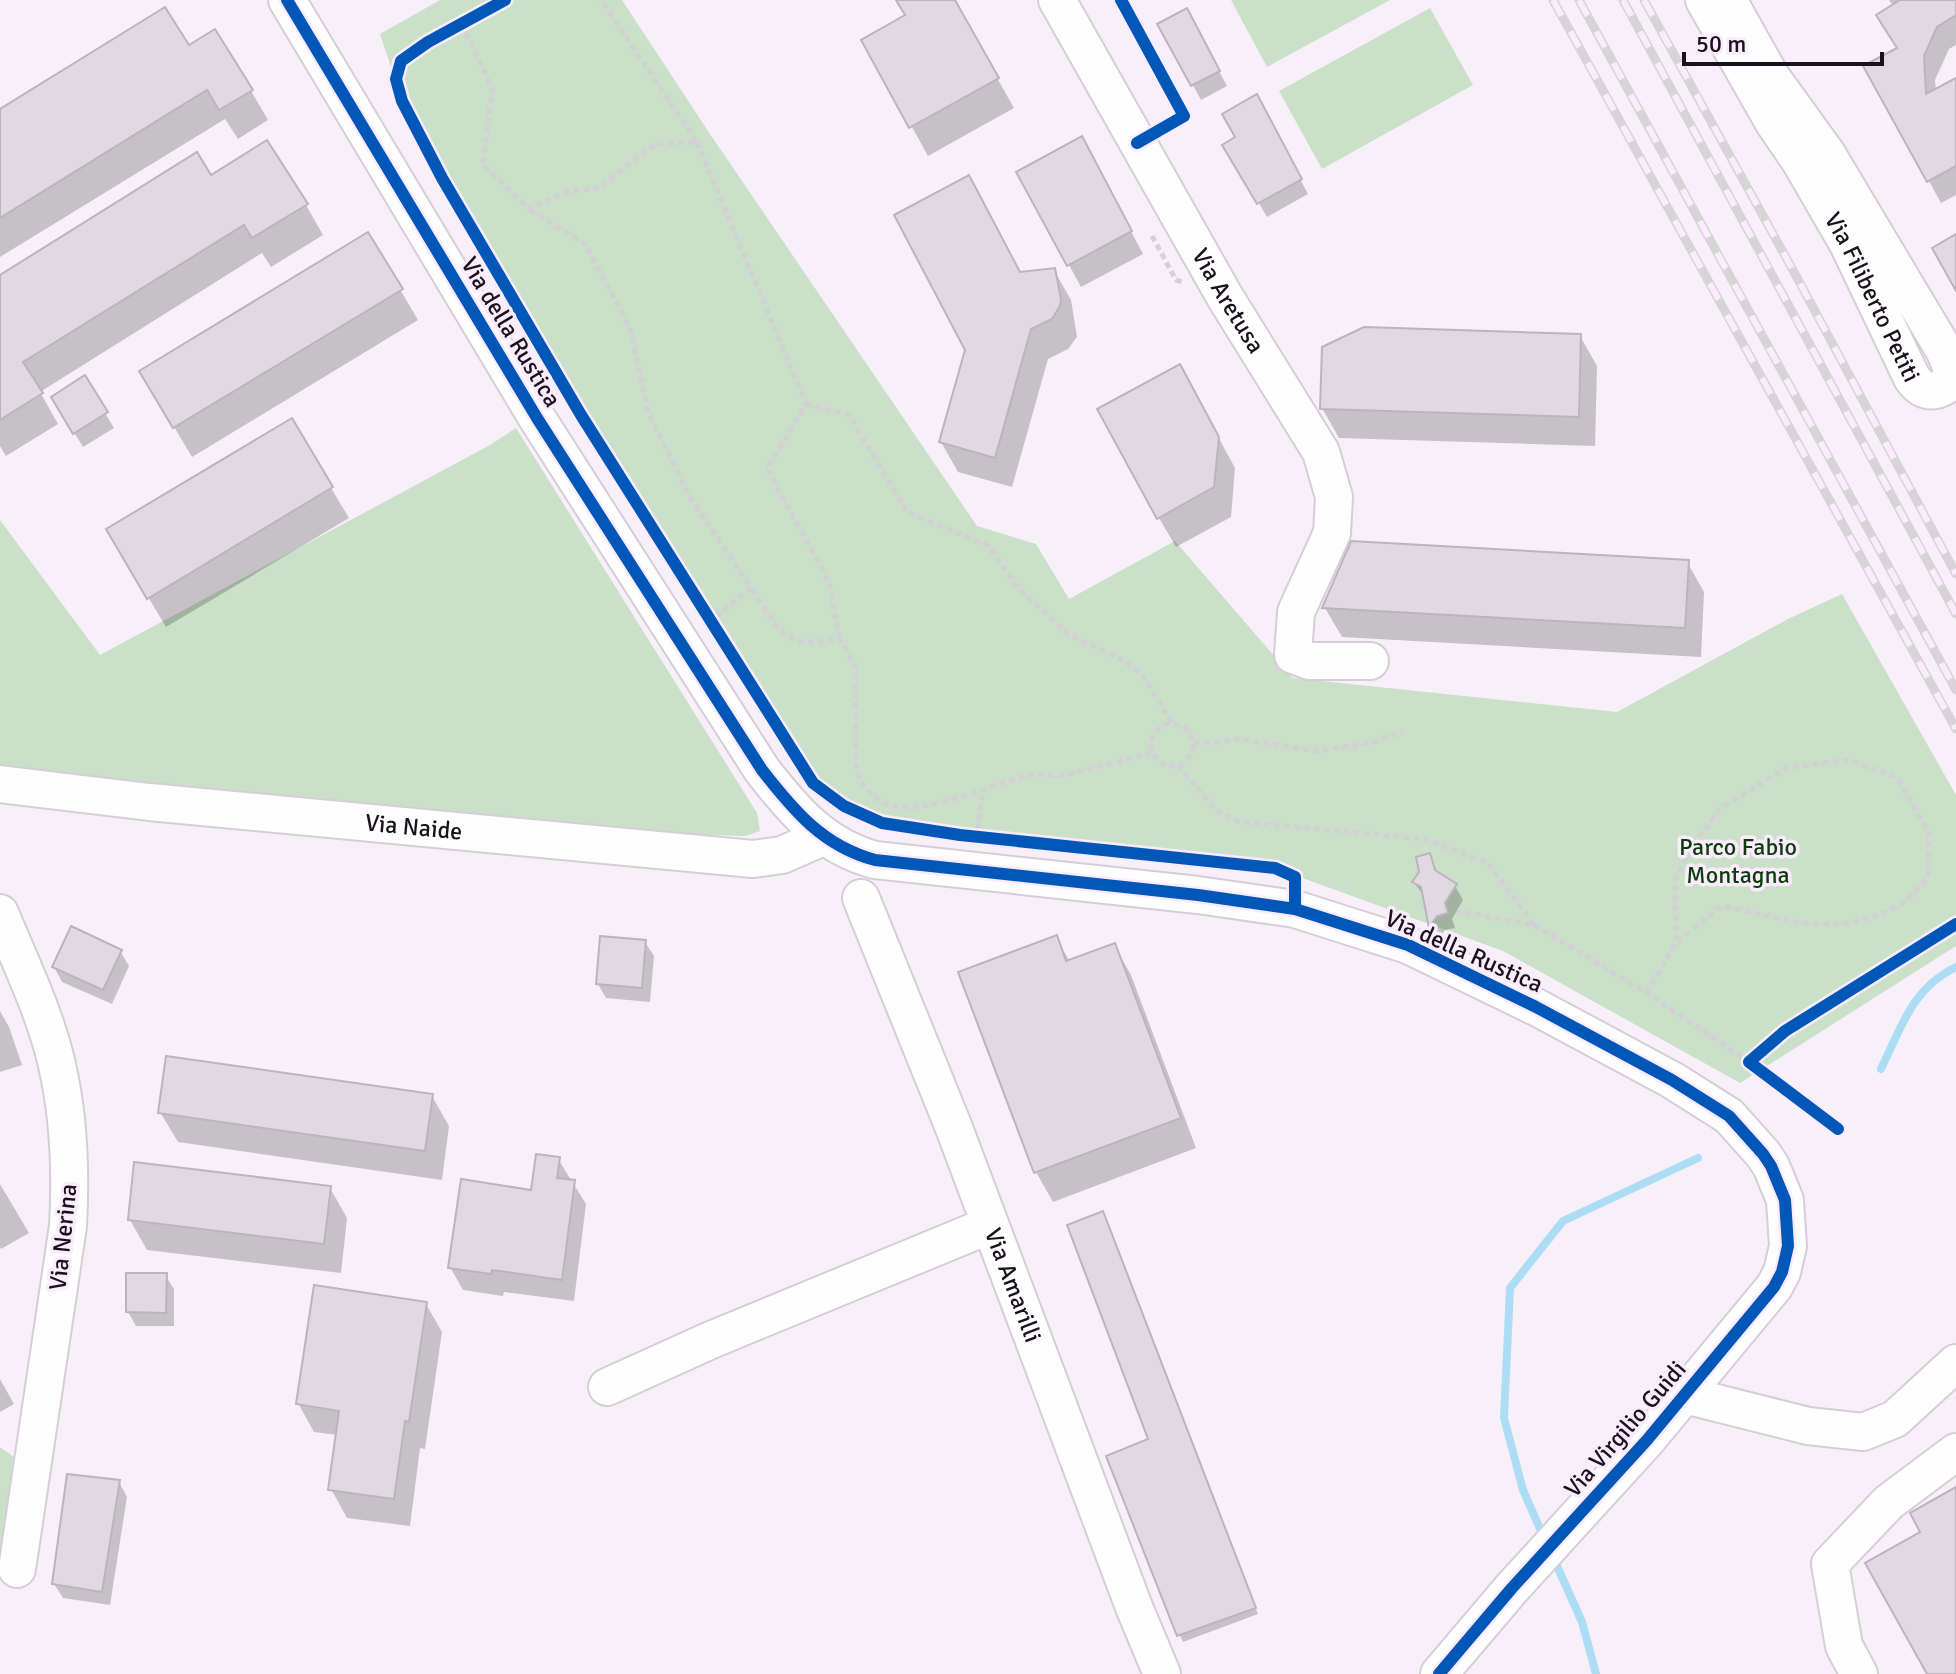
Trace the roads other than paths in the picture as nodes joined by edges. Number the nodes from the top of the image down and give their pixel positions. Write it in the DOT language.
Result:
graph roads {
  1 [pos="287,0"];
  2 [pos="1057,0"];
  3 [pos="1704,0"];
  4 [pos="1728,0"];
  5 [pos="1370,661"];
  6 [pos="0,784"];
  7 [pos="823,837"];
  8 [pos="901,863"];
  9 [pos="861,898"];
  10 [pos="0,913"];
  11 [pos="1781,1189"];
  12 [pos="990,1225"];
  13 [pos="1956,1363"];
  14 [pos="607,1387"];
  15 [pos="1685,1395"];
  16 [pos="1956,1452"];
  17 [pos="17,1569"];
  18 [pos="1162,1674"];
  19 [pos="1439,1674"];
  20 [pos="1859,1674"];
  1 -- 7 [label="street, Via della Rustica"];
  2 -- 5 [label="street, Via Aretusa"];
  3 -- 4 [label="street, Via Filiberto Petiti"];
  6 -- 7 [label="street, Via Naide"];
  7 -- 8 [label="street, Via della Rustica"];
  7 -- 9 [label="street, Via Amarilli"];
  8 -- 9 [label="street"];
  8 -- 11 [label="street, Via della Rustica"];
  9 -- 12 [label="street, Via Amarilli"];
  10 -- 17 [label="street, Via Nerina"];
  11 -- 15 [label="street, Via Virgilio Guidi"];
  12 -- 14 [label="street"];
  12 -- 18 [label="street, Via Amarilli"];
  13 -- 15 [label="street"];
  15 -- 19 [label="street, Via Virgilio Guidi"];
  16 -- 20 [label="street"];
}
